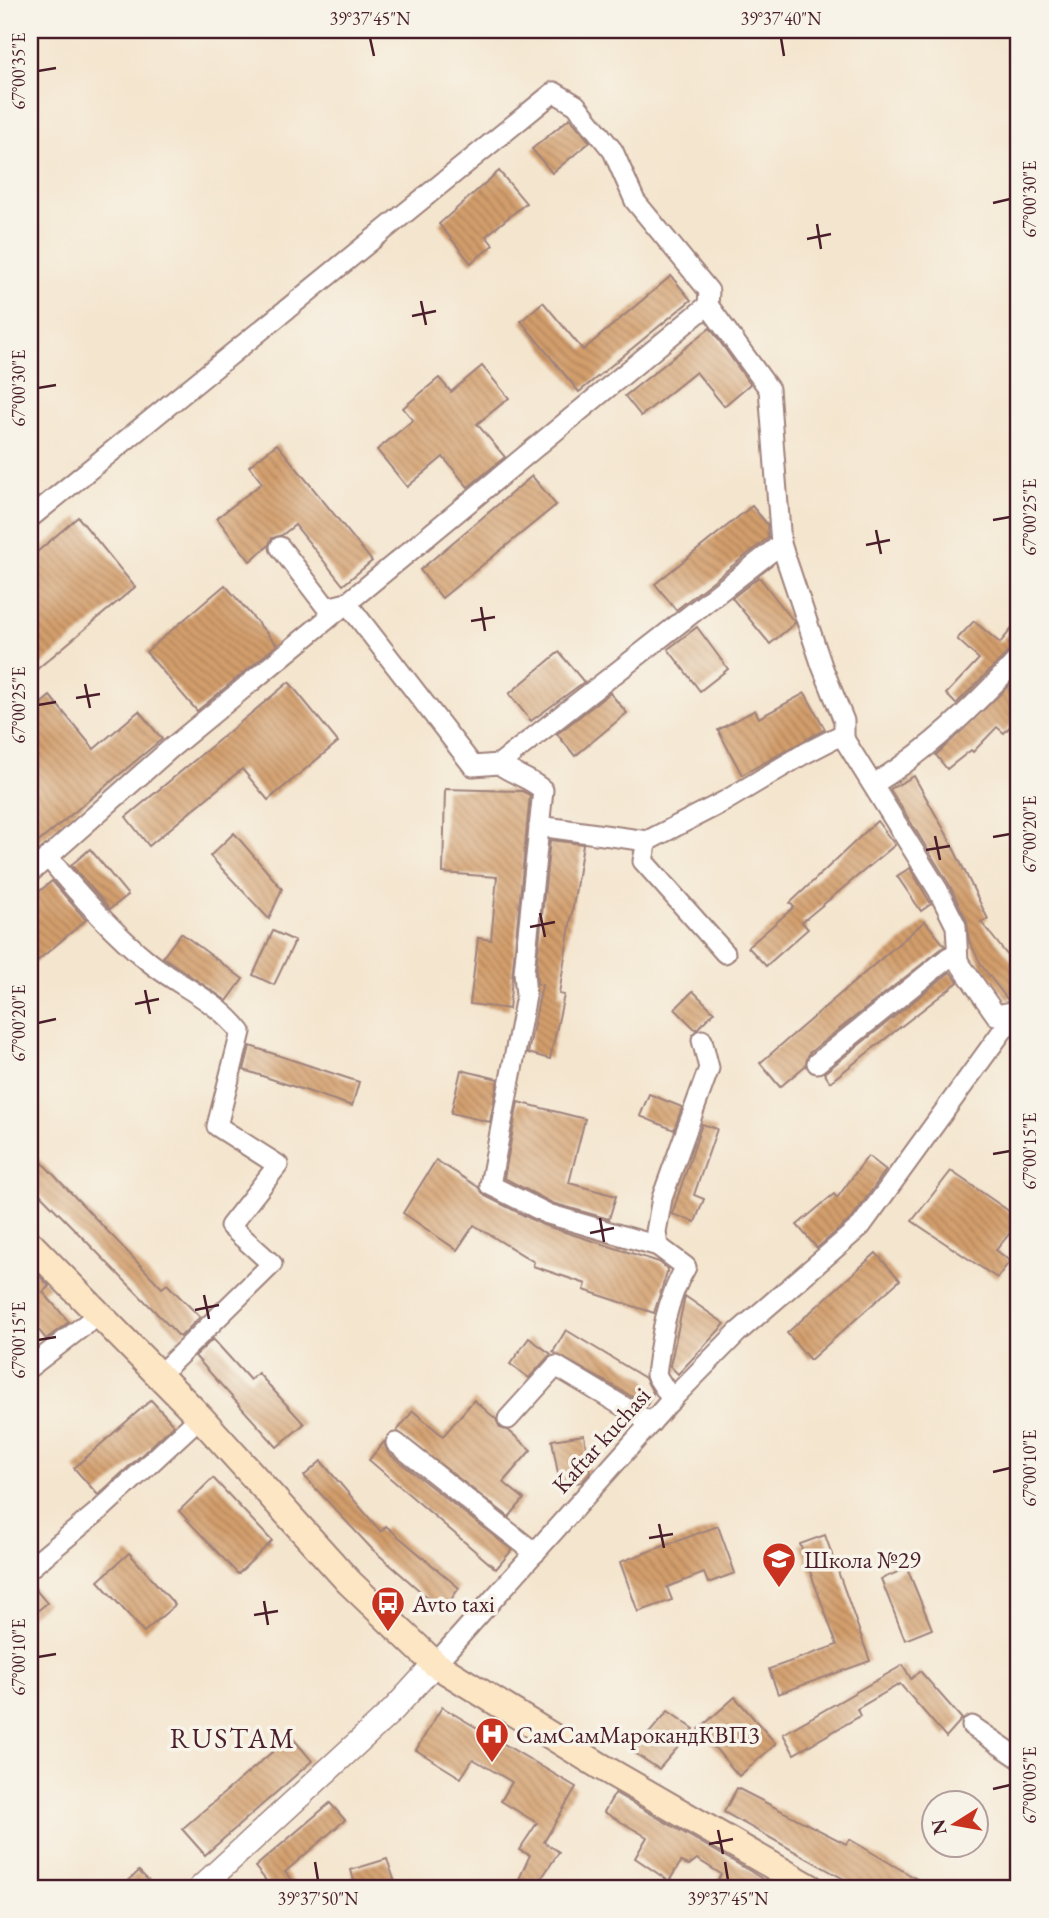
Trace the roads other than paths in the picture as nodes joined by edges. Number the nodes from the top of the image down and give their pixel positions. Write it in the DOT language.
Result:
graph roads {
  1 [pos="708,305"];
  2 [pos="30,518"];
  3 [pos="781,544"];
  4 [pos="280,547"];
  5 [pos="347,603"];
  6 [pos="1019,658"];
  7 [pos="844,738"];
  8 [pos="499,764"];
  9 [pos="874,784"];
  10 [pos="539,826"];
  11 [pos="647,841"];
  12 [pos="48,857"];
  13 [pos="30,873"];
  14 [pos="725,953"];
  15 [pos="958,961"];
  16 [pos="1018,1011"];
  17 [pos="702,1040"];
  18 [pos="817,1063"];
  19 [pos="30,1244"];
  20 [pos="658,1246"];
  21 [pos="99,1314"];
  22 [pos="30,1367"];
  23 [pos="159,1375"];
  24 [pos="672,1400"];
  25 [pos="200,1417"];
  26 [pos="508,1419"];
  27 [pos="651,1423"];
  28 [pos="396,1443"];
  29 [pos="535,1553"];
  30 [pos="30,1568"];
  31 [pos="435,1664"];
  32 [pos="972,1726"];
  33 [pos="1019,1758"];
  34 [pos="201,1888"];
  35 [pos="811,1888"];
  1 -- 2 [label="street"];
  1 -- 3 [label="street"];
  1 -- 5 [label="street"];
  3 -- 7 [label="street"];
  3 -- 8 [label="street"];
  4 -- 5 [label="street"];
  5 -- 8 [label="street"];
  5 -- 12 [label="street"];
  6 -- 9 [label="street"];
  7 -- 9 [label="street"];
  7 -- 11 [label="street"];
  8 -- 10 [label="street"];
  9 -- 15 [label="street"];
  10 -- 11 [label="street"];
  10 -- 20 [label="street"];
  11 -- 14 [label="street"];
  12 -- 13 [label="street"];
  12 -- 23 [label="street"];
  15 -- 16 [label="street"];
  15 -- 18 [label="street"];
  16 -- 24 [label="street, Kaftar kuchasi"];
  17 -- 20 [label="street"];
  19 -- 21 [label="main road"];
  20 -- 24 [label="street"];
  21 -- 22 [label="street"];
  21 -- 23 [label="main road"];
  23 -- 25 [label="main road"];
  24 -- 27 [label="street, Kaftar kuchasi"];
  25 -- 30 [label="street"];
  25 -- 31 [label="main road"];
  26 -- 27 [label="street"];
  27 -- 29 [label="street, Kaftar kuchasi"];
  28 -- 29 [label="street"];
  29 -- 31 [label="street, Kaftar kuchasi"];
  31 -- 34 [label="street, Kaftar kuchasi"];
  31 -- 35 [label="main road"];
  32 -- 33 [label="street"];
}
